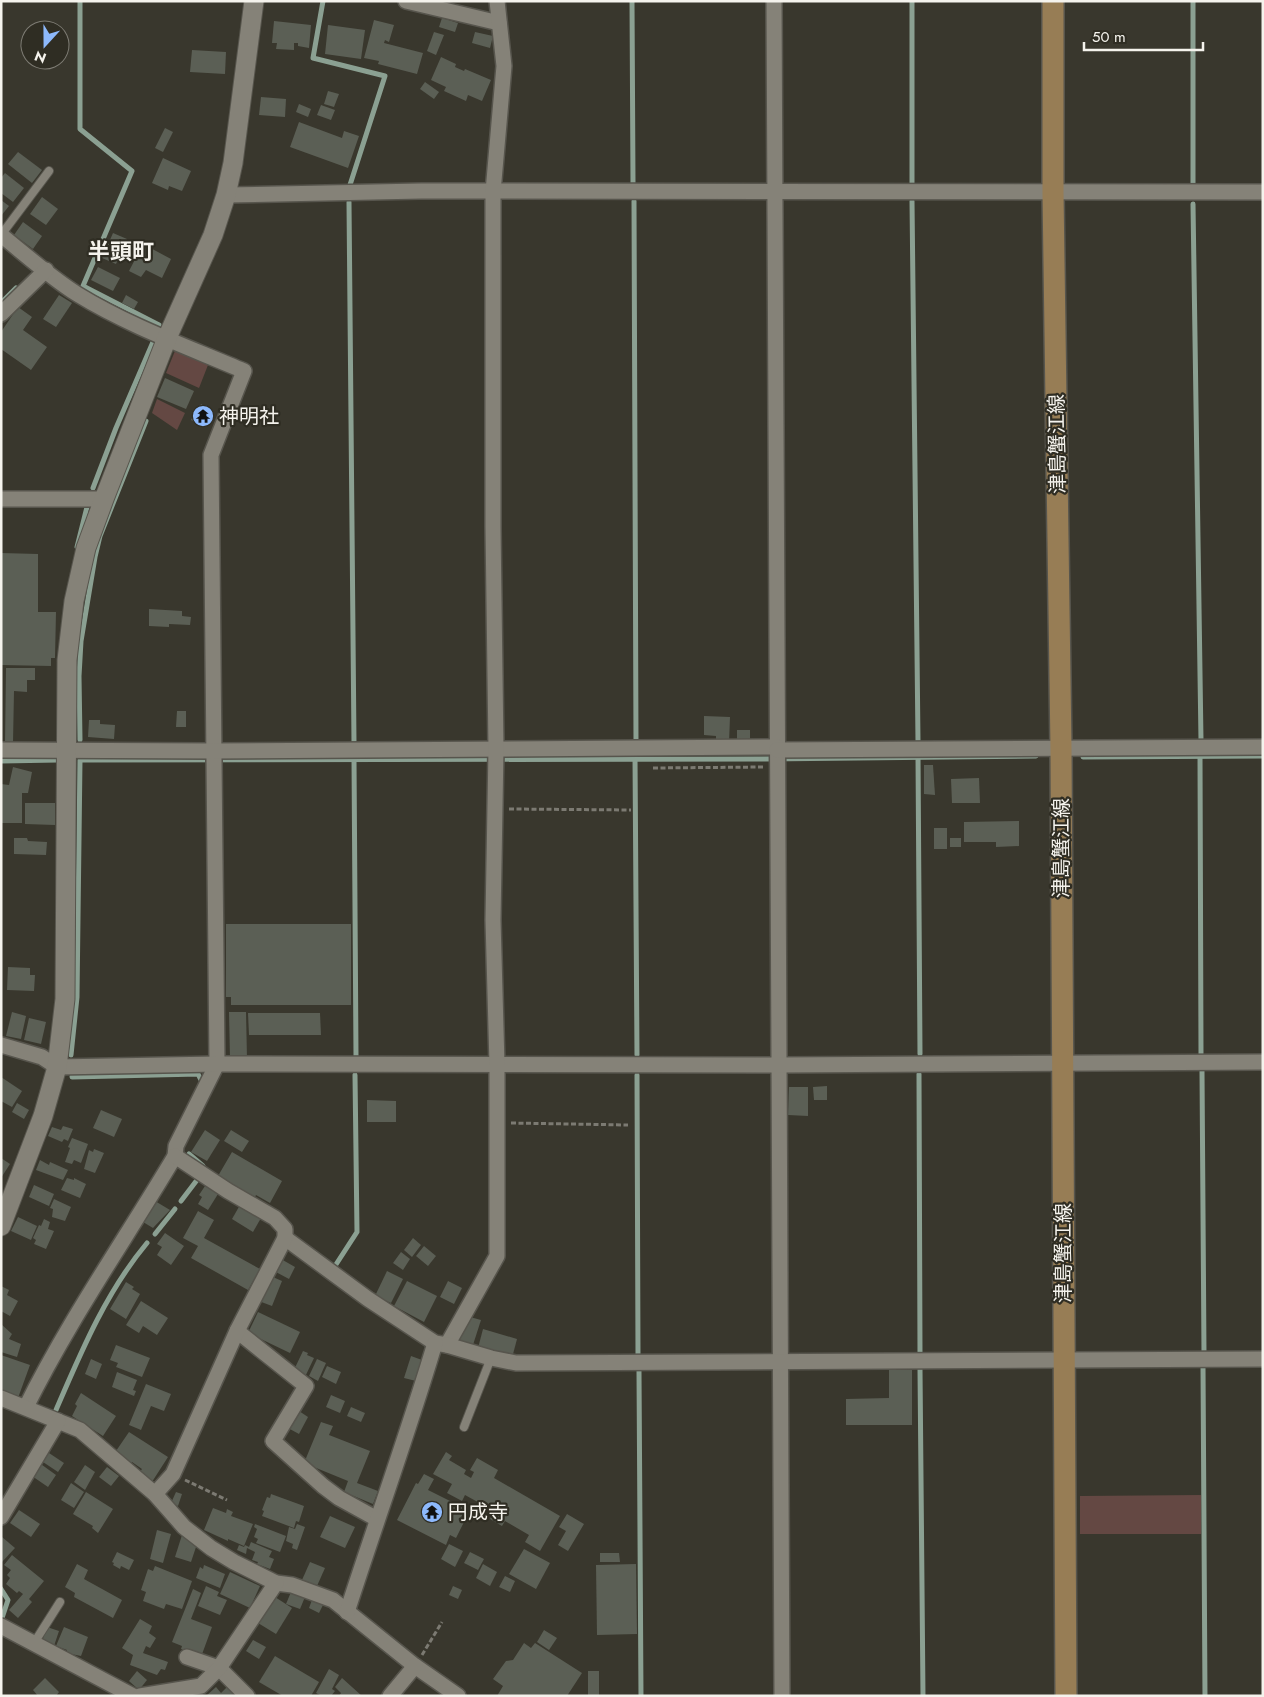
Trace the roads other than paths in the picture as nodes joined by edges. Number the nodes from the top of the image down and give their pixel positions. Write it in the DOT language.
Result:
graph roads {
  1 [pos="254,1"];
  2 [pos="406,1"];
  3 [pos="497,1"];
  4 [pos="774,1"];
  5 [pos="1053,1"];
  6 [pos="499,23"];
  7 [pos="49,171"];
  8 [pos="493,192"];
  9 [pos="775,192"];
  10 [pos="1263,192"];
  11 [pos="1053,193"];
  12 [pos="226,196"];
  13 [pos="1,235"];
  14 [pos="46,270"];
  15 [pos="1,314"];
  16 [pos="167,338"];
  17 [pos="1,499"];
  18 [pos="104,499"];
  19 [pos="1263,747"];
  20 [pos="1061,748"];
  21 [pos="1,750"];
  22 [pos="68,750"];
  23 [pos="777,756"];
  24 [pos="496,757"];
  25 [pos="214,758"];
  26 [pos="1,1045"];
  27 [pos="1062,1062"];
  28 [pos="1263,1062"];
  29 [pos="217,1064"];
  30 [pos="497,1065"];
  31 [pos="778,1065"];
  32 [pos="57,1067"];
  33 [pos="175,1156"];
  34 [pos="3,1213"];
  35 [pos="285,1238"];
  36 [pos="237,1330"];
  37 [pos="441,1344"];
  38 [pos="491,1358"];
  39 [pos="1263,1359"];
  40 [pos="1064,1360"];
  41 [pos="780,1362"];
  42 [pos="1,1398"];
  43 [pos="26,1407"];
  44 [pos="58,1421"];
  45 [pos="464,1427"];
  46 [pos="154,1494"];
  47 [pos="1,1517"];
  48 [pos="377,1519"];
  49 [pos="276,1583"];
  50 [pos="60,1602"];
  51 [pos="347,1612"];
  52 [pos="1,1626"];
  53 [pos="34,1642"];
  54 [pos="186,1658"];
  55 [pos="415,1666"];
  56 [pos="219,1668"];
  57 [pos="133,1696"];
  58 [pos="140,1696"];
  59 [pos="247,1696"];
  60 [pos="390,1696"];
  61 [pos="458,1696"];
  62 [pos="782,1696"];
  63 [pos="1066,1696"];
  1 -- 12 [label="street"];
  2 -- 6 [label="street"];
  3 -- 6 [label="street"];
  4 -- 9 [label="street"];
  5 -- 11 [label="main road, 津島蟹江線"];
  6 -- 8 [label="street"];
  7 -- 13 [label="lane"];
  8 -- 9 [label="street"];
  8 -- 12 [label="street"];
  8 -- 24 [label="street"];
  9 -- 11 [label="street"];
  9 -- 23 [label="street"];
  10 -- 11 [label="street"];
  11 -- 20 [label="main road, 津島蟹江線"];
  12 -- 16 [label="street"];
  13 -- 14 [label="street"];
  14 -- 15 [label="street"];
  14 -- 16 [label="street"];
  16 -- 18 [label="street"];
  16 -- 25 [label="street"];
  17 -- 18 [label="street"];
  18 -- 22 [label="street"];
  19 -- 20 [label="street"];
  20 -- 23 [label="street"];
  20 -- 27 [label="main road, 津島蟹江線"];
  21 -- 22 [label="street"];
  22 -- 25 [label="street"];
  22 -- 32 [label="street"];
  23 -- 24 [label="street"];
  23 -- 31 [label="street"];
  24 -- 25 [label="street"];
  24 -- 30 [label="street"];
  25 -- 29 [label="street"];
  26 -- 32 [label="street"];
  27 -- 28 [label="street"];
  27 -- 31 [label="street"];
  27 -- 40 [label="main road, 津島蟹江線"];
  29 -- 30 [label="street"];
  29 -- 32 [label="street"];
  29 -- 33 [label="street"];
  30 -- 31 [label="street"];
  30 -- 37 [label="street"];
  31 -- 41 [label="street"];
  32 -- 34 [label="street"];
  33 -- 35 [label="street"];
  33 -- 43 [label="street"];
  35 -- 36 [label="street"];
  35 -- 37 [label="street"];
  36 -- 46 [label="street"];
  36 -- 48 [label="street"];
  37 -- 38 [label="street"];
  37 -- 48 [label="street"];
  38 -- 41 [label="street"];
  38 -- 45 [label="lane"];
  39 -- 40 [label="street"];
  40 -- 41 [label="street"];
  40 -- 63 [label="main road, 津島蟹江線"];
  41 -- 62 [label="street"];
  42 -- 43 [label="street"];
  43 -- 44 [label="street"];
  44 -- 46 [label="street"];
  44 -- 47 [label="street"];
  46 -- 49 [label="street"];
  48 -- 51 [label="street"];
  49 -- 51 [label="street"];
  49 -- 56 [label="street"];
  50 -- 53 [label="lane"];
  51 -- 55 [label="street"];
  52 -- 53 [label="street"];
  53 -- 57 [label="street"];
  54 -- 56 [label="street"];
  55 -- 60 [label="street"];
  55 -- 61 [label="street"];
  56 -- 58 [label="street"];
  56 -- 59 [label="street"];
}
